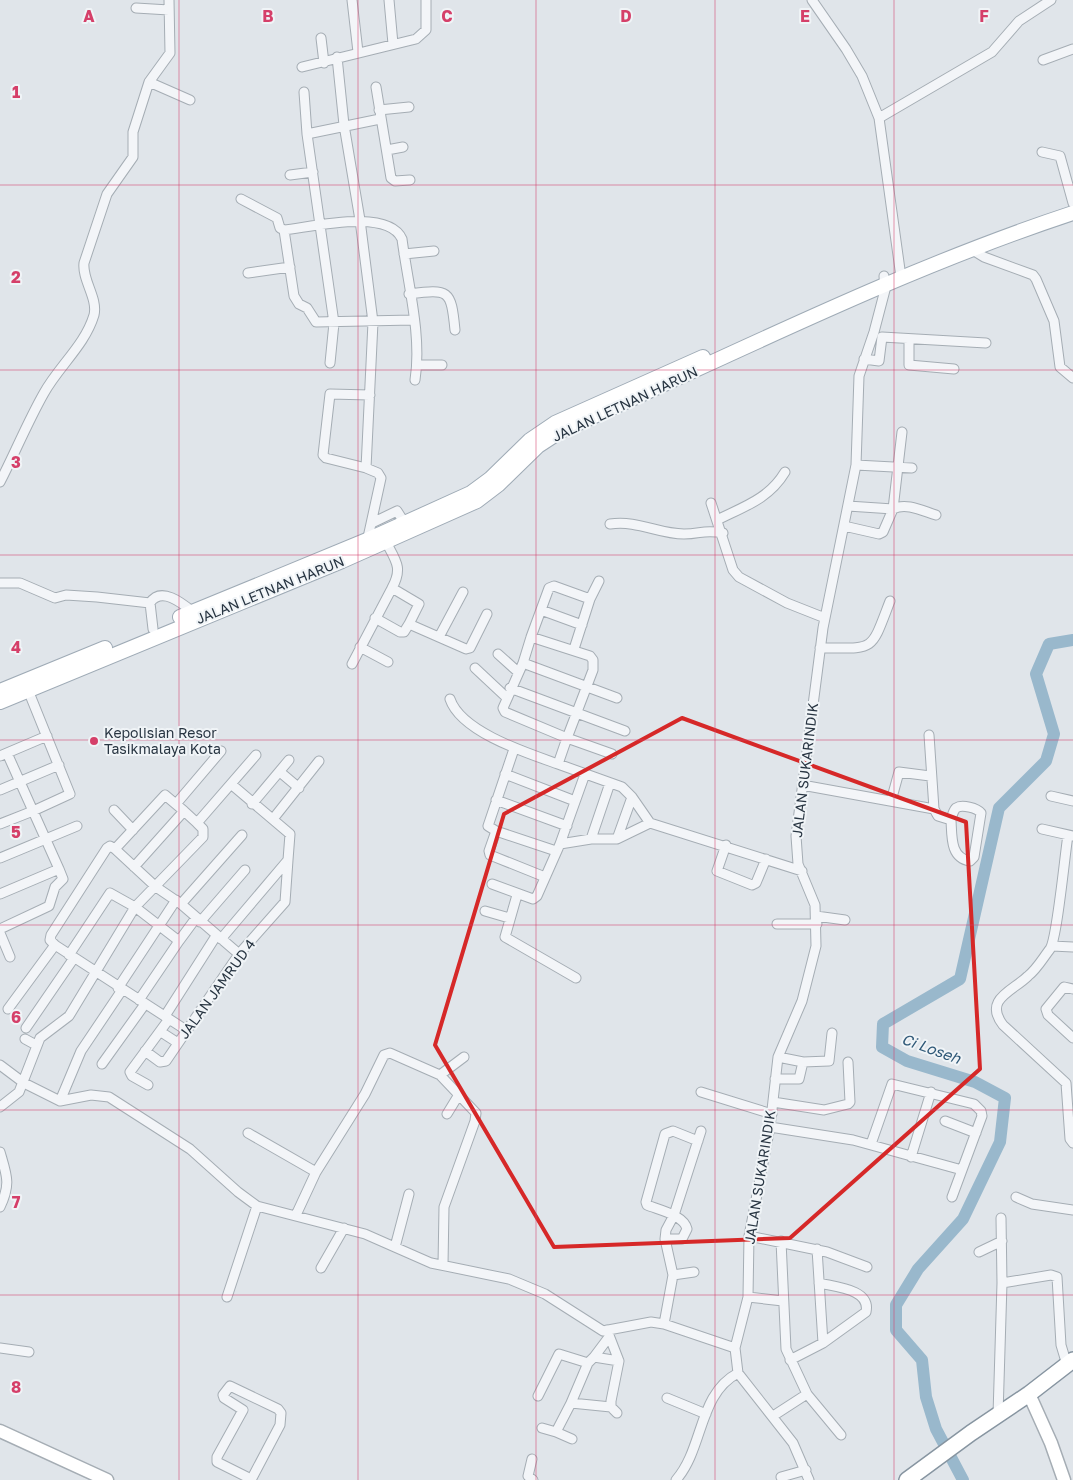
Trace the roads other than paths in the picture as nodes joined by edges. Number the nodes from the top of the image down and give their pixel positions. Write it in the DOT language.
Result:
graph roads {
  1 [pos="169,0"];
  2 [pos="352,0"];
  3 [pos="389,0"];
  4 [pos="426,0"];
  5 [pos="812,0"];
  6 [pos="1051,0"];
  7 [pos="136,8"];
  8 [pos="169,10"];
  9 [pos="320,38"];
  10 [pos="393,44"];
  11 [pos="1073,49"];
  12 [pos="358,52"];
  13 [pos="337,57"];
  14 [pos="1043,60"];
  15 [pos="324,63"];
  16 [pos="302,67"];
  17 [pos="149,82"];
  18 [pos="376,87"];
  19 [pos="304,92"];
  20 [pos="190,100"];
  21 [pos="409,106"];
  22 [pos="380,115"];
  23 [pos="879,118"];
  24 [pos="344,125"];
  25 [pos="307,134"];
  26 [pos="403,147"];
  27 [pos="387,150"];
  28 [pos="1042,152"];
  29 [pos="313,172"];
  30 [pos="290,175"];
  31 [pos="410,180"];
  32 [pos="241,199"];
  33 [pos="1073,202"];
  34 [pos="1073,213"];
  35 [pos="360,220"];
  36 [pos="321,226"];
  37 [pos="284,230"];
  38 [pos="971,249"];
  39 [pos="434,251"];
  40 [pos="404,254"];
  41 [pos="290,267"];
  42 [pos="248,273"];
  43 [pos="900,273"];
  44 [pos="885,280"];
  45 [pos="409,294"];
  46 [pos="413,320"];
  47 [pos="373,322"];
  48 [pos="334,323"];
  49 [pos="455,330"];
  50 [pos="909,338"];
  51 [pos="986,343"];
  52 [pos="713,358"];
  53 [pos="864,359"];
  54 [pos="330,363"];
  55 [pos="418,365"];
  56 [pos="442,365"];
  57 [pos="954,369"];
  58 [pos="1073,378"];
  59 [pos="415,380"];
  60 [pos="370,395"];
  61 [pos="902,432"];
  62 [pos="856,465"];
  63 [pos="899,466"];
  64 [pos="366,468"];
  65 [pos="912,468"];
  66 [pos="785,472"];
  67 [pos="0,482"];
  68 [pos="712,503"];
  69 [pos="848,506"];
  70 [pos="893,509"];
  71 [pos="936,514"];
  72 [pos="717,520"];
  73 [pos="404,522"];
  74 [pos="372,523"];
  75 [pos="610,524"];
  76 [pos="844,526"];
  77 [pos="723,533"];
  78 [pos="386,542"];
  79 [pos="368,544"];
  80 [pos="599,581"];
  81 [pos="0,583"];
  82 [pos="392,588"];
  83 [pos="463,592"];
  84 [pos="590,599"];
  85 [pos="890,601"];
  86 [pos="150,603"];
  87 [pos="541,610"];
  88 [pos="199,613"];
  89 [pos="487,614"];
  90 [pos="375,618"];
  91 [pos="825,618"];
  92 [pos="410,624"];
  93 [pos="582,625"];
  94 [pos="152,628"];
  95 [pos="439,637"];
  96 [pos="531,637"];
  97 [pos="360,647"];
  98 [pos="820,648"];
  99 [pos="574,649"];
  100 [pos="498,654"];
  101 [pos="388,662"];
  102 [pos="523,663"];
  103 [pos="352,664"];
  104 [pos="474,668"];
  105 [pos="518,672"];
  106 [pos="510,688"];
  107 [pos="586,688"];
  108 [pos="28,690"];
  109 [pos="0,691"];
  110 [pos="506,697"];
  111 [pos="617,698"];
  112 [pos="450,699"];
  113 [pos="0,702"];
  114 [pos="576,713"];
  115 [pos="625,731"];
  116 [pos="929,735"];
  117 [pos="47,736"];
  118 [pos="567,738"];
  119 [pos="514,749"];
  120 [pos="221,751"];
  121 [pos="4,754"];
  122 [pos="612,754"];
  123 [pos="256,755"];
  124 [pos="290,760"];
  125 [pos="319,761"];
  126 [pos="558,764"];
  127 [pos="60,765"];
  128 [pos="280,772"];
  129 [pos="505,774"];
  130 [pos="586,774"];
  131 [pos="930,776"];
  132 [pos="20,782"];
  133 [pos="610,783"];
  134 [pos="230,784"];
  135 [pos="802,785"];
  136 [pos="298,788"];
  137 [pos="0,790"];
  138 [pos="1051,796"];
  139 [pos="632,797"];
  140 [pos="496,800"];
  141 [pos="891,801"];
  142 [pos="575,802"];
  143 [pos="1073,802"];
  144 [pos="176,804"];
  145 [pos="252,804"];
  146 [pos="934,809"];
  147 [pos="114,810"];
  148 [pos="33,811"];
  149 [pos="184,812"];
  150 [pos="273,819"];
  151 [pos="951,820"];
  152 [pos="197,823"];
  153 [pos="650,823"];
  154 [pos="0,824"];
  155 [pos="77,826"];
  156 [pos="567,826"];
  157 [pos="1042,829"];
  158 [pos="133,830"];
  159 [pos="496,831"];
  160 [pos="242,836"];
  161 [pos="1070,836"];
  162 [pos="46,839"];
  163 [pos="591,839"];
  164 [pos="617,839"];
  165 [pos="726,845"];
  166 [pos="558,848"];
  167 [pos="115,849"];
  168 [pos="0,858"];
  169 [pos="766,859"];
  170 [pos="288,860"];
  171 [pos="134,867"];
  172 [pos="59,869"];
  173 [pos="245,870"];
  174 [pos="802,871"];
  175 [pos="545,877"];
  176 [pos="492,884"];
  177 [pos="156,887"];
  178 [pos="0,894"];
  179 [pos="517,895"];
  180 [pos="179,902"];
  181 [pos="135,907"];
  182 [pos="485,911"];
  183 [pos="509,918"];
  184 [pos="198,920"];
  185 [pos="817,920"];
  186 [pos="845,920"];
  187 [pos="777,924"];
  188 [pos="158,925"];
  189 [pos="0,931"];
  190 [pos="218,937"];
  191 [pos="179,941"];
  192 [pos="55,945"];
  193 [pos="1052,946"];
  194 [pos="1073,947"];
  195 [pos="239,954"];
  196 [pos="72,956"];
  197 [pos="10,957"];
  198 [pos="96,971"];
  199 [pos="576,978"];
  200 [pos="120,989"];
  201 [pos="1073,989"];
  202 [pos="142,1002"];
  203 [pos="8,1009"];
  204 [pos="167,1018"];
  205 [pos="26,1028"];
  206 [pos="186,1030"];
  207 [pos="161,1032"];
  208 [pos="832,1033"];
  209 [pos="1073,1038"];
  210 [pos="25,1039"];
  211 [pos="178,1043"];
  212 [pos="36,1046"];
  213 [pos="145,1051"];
  214 [pos="464,1056"];
  215 [pos="778,1056"];
  216 [pos="830,1060"];
  217 [pos="803,1062"];
  218 [pos="102,1064"];
  219 [pos="0,1065"];
  220 [pos="440,1075"];
  221 [pos="775,1079"];
  222 [pos="1069,1082"];
  223 [pos="24,1083"];
  224 [pos="148,1085"];
  225 [pos="701,1092"];
  226 [pos="930,1092"];
  227 [pos="458,1096"];
  228 [pos="60,1101"];
  229 [pos="773,1102"];
  230 [pos="0,1107"];
  231 [pos="447,1114"];
  232 [pos="772,1114"];
  233 [pos="945,1122"];
  234 [pos="770,1127"];
  235 [pos="701,1131"];
  236 [pos="248,1133"];
  237 [pos="976,1133"];
  238 [pos="698,1141"];
  239 [pos="1073,1143"];
  240 [pos="871,1144"];
  241 [pos="0,1152"];
  242 [pos="911,1157"];
  243 [pos="962,1170"];
  244 [pos="316,1172"];
  245 [pos="409,1194"];
  246 [pos="952,1197"];
  247 [pos="1016,1197"];
  248 [pos="257,1206"];
  249 [pos="0,1207"];
  250 [pos="1073,1210"];
  251 [pos="296,1215"];
  252 [pos="674,1215"];
  253 [pos="1001,1218"];
  254 [pos="344,1228"];
  255 [pos="749,1236"];
  256 [pos="664,1239"];
  257 [pos="781,1241"];
  258 [pos="1002,1241"];
  259 [pos="395,1247"];
  260 [pos="816,1249"];
  261 [pos="979,1252"];
  262 [pos="443,1265"];
  263 [pos="867,1267"];
  264 [pos="321,1268"];
  265 [pos="694,1272"];
  266 [pos="672,1276"];
  267 [pos="819,1283"];
  268 [pos="1002,1283"];
  269 [pos="228,1297"];
  270 [pos="748,1297"];
  271 [pos="783,1301"];
  272 [pos="664,1324"];
  273 [pos="608,1334"];
  274 [pos="823,1342"];
  275 [pos="0,1348"];
  276 [pos="735,1348"];
  277 [pos="30,1352"];
  278 [pos="591,1360"];
  279 [pos="790,1360"];
  280 [pos="619,1361"];
  281 [pos="1070,1363"];
  282 [pos="738,1373"];
  283 [pos="807,1394"];
  284 [pos="1029,1394"];
  285 [pos="538,1396"];
  286 [pos="252,1397"];
  287 [pos="667,1398"];
  288 [pos="571,1403"];
  289 [pos="243,1410"];
  290 [pos="706,1414"];
  291 [pos="998,1415"];
  292 [pos="773,1416"];
  293 [pos="542,1428"];
  294 [pos="0,1431"];
  295 [pos="556,1432"];
  296 [pos="841,1435"];
  297 [pos="572,1439"];
  298 [pos="532,1459"];
  299 [pos="806,1470"];
  300 [pos="781,1477"];
  301 [pos="909,1478"];
  302 [pos="251,1479"];
  303 [pos="106,1480"];
  304 [pos="533,1480"];
  305 [pos="676,1480"];
  306 [pos="809,1480"];
  307 [pos="1064,1480"];
  1 -- 8 [label="street"];
  2 -- 12 [label="street"];
  3 -- 10 [label="street"];
  4 -- 10 [label="street"];
  5 -- 23 [label="street"];
  6 -- 23 [label="street"];
  7 -- 8 [label="street"];
  8 -- 17 [label="street"];
  9 -- 15 [label="street"];
  10 -- 12 [label="street"];
  11 -- 14 [label="street"];
  12 -- 13 [label="street"];
  13 -- 15 [label="street"];
  13 -- 24 [label="street"];
  15 -- 16 [label="street"];
  17 -- 20 [label="street"];
  17 -- 67 [label="street"];
  18 -- 22 [label="street"];
  19 -- 25 [label="street"];
  21 -- 22 [label="street"];
  22 -- 24 [label="street"];
  22 -- 27 [label="street"];
  23 -- 43 [label="street"];
  24 -- 25 [label="street"];
  24 -- 35 [label="street"];
  25 -- 29 [label="street"];
  26 -- 27 [label="street"];
  27 -- 31 [label="street"];
  28 -- 33 [label="street"];
  29 -- 30 [label="street"];
  29 -- 36 [label="street"];
  32 -- 37 [label="street"];
  33 -- 43 [label="main road, JALAN LETNAN HARUN"];
  34 -- 38 [label="main road, JALAN LETNAN HARUN"];
  35 -- 36 [label="street"];
  35 -- 40 [label="street"];
  35 -- 47 [label="street"];
  36 -- 37 [label="street"];
  36 -- 48 [label="street"];
  37 -- 41 [label="street"];
  38 -- 43 [label="main road, JALAN LETNAN HARUN"];
  38 -- 58 [label="street"];
  39 -- 40 [label="street"];
  40 -- 45 [label="street"];
  41 -- 42 [label="street"];
  41 -- 48 [label="street"];
  43 -- 44 [label="main road, JALAN LETNAN HARUN"];
  44 -- 52 [label="main road, JALAN LETNAN HARUN"];
  44 -- 53 [label="street, JALAN SUKARINDIK"];
  45 -- 46 [label="street"];
  45 -- 49 [label="street"];
  46 -- 47 [label="street"];
  46 -- 55 [label="street"];
  47 -- 48 [label="street"];
  47 -- 60 [label="street"];
  48 -- 54 [label="street"];
  50 -- 51 [label="street"];
  50 -- 53 [label="street"];
  50 -- 57 [label="street"];
  52 -- 73 [label="main road, JALAN LETNAN HARUN"];
  52 -- 78 [label="main road, JALAN LETNAN HARUN"];
  53 -- 62 [label="street, JALAN SUKARINDIK"];
  55 -- 56 [label="street"];
  55 -- 59 [label="street"];
  60 -- 64 [label="street"];
  60 -- 64 [label="street"];
  61 -- 63 [label="street"];
  62 -- 63 [label="street"];
  62 -- 69 [label="street, JALAN SUKARINDIK"];
  63 -- 65 [label="street"];
  63 -- 70 [label="street"];
  64 -- 74 [label="street"];
  66 -- 72 [label="street"];
  68 -- 72 [label="street"];
  69 -- 70 [label="street"];
  69 -- 76 [label="street, JALAN SUKARINDIK"];
  70 -- 71 [label="street"];
  70 -- 76 [label="street"];
  72 -- 77 [label="street"];
  73 -- 74 [label="street"];
  73 -- 79 [label="main road, JALAN LETNAN HARUN"];
  74 -- 79 [label="street"];
  75 -- 77 [label="street"];
  76 -- 91 [label="street, JALAN SUKARINDIK"];
  77 -- 91 [label="street"];
  78 -- 79 [label="main road, JALAN LETNAN HARUN"];
  78 -- 82 [label="street"];
  79 -- 88 [label="main road, JALAN LETNAN HARUN"];
  80 -- 84 [label="street"];
  81 -- 86 [label="street"];
  82 -- 90 [label="street"];
  82 -- 92 [label="street"];
  83 -- 95 [label="street"];
  84 -- 87 [label="street"];
  84 -- 93 [label="street"];
  85 -- 98 [label="street"];
  86 -- 88 [label="street"];
  86 -- 94 [label="street"];
  87 -- 93 [label="street"];
  87 -- 96 [label="street"];
  88 -- 94 [label="main road, JALAN LETNAN HARUN"];
  88 -- 108 [label="main road, JALAN LETNAN HARUN"];
  89 -- 95 [label="street"];
  90 -- 92 [label="street"];
  90 -- 97 [label="street"];
  91 -- 98 [label="street, JALAN SUKARINDIK"];
  92 -- 95 [label="street"];
  93 -- 99 [label="street"];
  94 -- 109 [label="main road, JALAN LETNAN HARUN"];
  96 -- 99 [label="street"];
  96 -- 102 [label="street"];
  97 -- 101 [label="street"];
  97 -- 103 [label="street"];
  98 -- 135 [label="street, JALAN SUKARINDIK"];
  99 -- 107 [label="street"];
  100 -- 105 [label="street"];
  102 -- 105 [label="street"];
  102 -- 107 [label="street"];
  104 -- 110 [label="street"];
  105 -- 106 [label="street"];
  106 -- 110 [label="street"];
  106 -- 114 [label="street"];
  107 -- 111 [label="street"];
  107 -- 114 [label="street"];
  108 -- 113 [label="main road, JALAN LETNAN HARUN"];
  108 -- 117 [label="street"];
  110 -- 118 [label="street"];
  112 -- 119 [label="street"];
  114 -- 115 [label="street"];
  114 -- 118 [label="street"];
  116 -- 131 [label="street"];
  117 -- 121 [label="street"];
  117 -- 127 [label="street"];
  118 -- 122 [label="street"];
  118 -- 126 [label="street"];
  119 -- 126 [label="street"];
  119 -- 129 [label="street"];
  120 -- 144 [label="street"];
  121 -- 132 [label="street"];
  123 -- 134 [label="street"];
  124 -- 128 [label="street"];
  125 -- 136 [label="street"];
  126 -- 130 [label="street"];
  127 -- 132 [label="street"];
  127 -- 148 [label="street"];
  128 -- 136 [label="street"];
  128 -- 145 [label="street"];
  129 -- 140 [label="street"];
  129 -- 142 [label="street"];
  130 -- 133 [label="street"];
  130 -- 142 [label="street"];
  131 -- 141 [label="street"];
  131 -- 146 [label="street"];
  132 -- 137 [label="street"];
  132 -- 148 [label="street"];
  133 -- 139 [label="street"];
  133 -- 163 [label="street"];
  134 -- 145 [label="street"];
  134 -- 152 [label="street"];
  135 -- 141 [label="street"];
  135 -- 174 [label="street, JALAN SUKARINDIK"];
  136 -- 150 [label="street"];
  138 -- 143 [label="street"];
  139 -- 153 [label="street"];
  139 -- 164 [label="street"];
  140 -- 156 [label="street"];
  140 -- 159 [label="street"];
  141 -- 146 [label="street"];
  142 -- 156 [label="street"];
  144 -- 149 [label="street"];
  144 -- 158 [label="street"];
  145 -- 150 [label="street"];
  146 -- 151 [label="street"];
  147 -- 158 [label="street"];
  148 -- 154 [label="street"];
  148 -- 162 [label="street"];
  149 -- 152 [label="street"];
  149 -- 171 [label="street"];
  150 -- 170 [label="street"];
  151 -- 151 [label="street"];
  152 -- 177 [label="street"];
  153 -- 164 [label="street"];
  153 -- 165 [label="street"];
  155 -- 162 [label="street"];
  156 -- 166 [label="street"];
  157 -- 161 [label="street"];
  158 -- 167 [label="street"];
  159 -- 166 [label="street"];
  159 -- 175 [label="street"];
  160 -- 180 [label="street"];
  161 -- 193 [label="street"];
  162 -- 168 [label="street"];
  162 -- 172 [label="street"];
  163 -- 164 [label="street"];
  163 -- 166 [label="street"];
  165 -- 169 [label="street"];
  165 -- 169 [label="street"];
  166 -- 175 [label="street"];
  167 -- 171 [label="street"];
  167 -- 192 [label="street"];
  169 -- 174 [label="street"];
  170 -- 190 [label="street"];
  170 -- 195 [label="street, JALAN JAMRUD 4"];
  171 -- 177 [label="street"];
  172 -- 178 [label="street"];
  172 -- 189 [label="street"];
  173 -- 184 [label="street"];
  174 -- 185 [label="street, JALAN SUKARINDIK"];
  175 -- 179 [label="street"];
  176 -- 179 [label="street"];
  177 -- 180 [label="street"];
  177 -- 181 [label="street"];
  179 -- 183 [label="street"];
  180 -- 184 [label="street"];
  180 -- 188 [label="street"];
  181 -- 188 [label="street"];
  181 -- 196 [label="street"];
  181 -- 198 [label="street"];
  182 -- 183 [label="street"];
  183 -- 199 [label="street"];
  184 -- 190 [label="street"];
  184 -- 191 [label="street"];
  185 -- 186 [label="street"];
  185 -- 187 [label="street"];
  185 -- 215 [label="street, JALAN SUKARINDIK"];
  188 -- 191 [label="street"];
  188 -- 200 [label="street"];
  189 -- 197 [label="street"];
  190 -- 195 [label="street"];
  190 -- 204 [label="street"];
  191 -- 202 [label="street"];
  192 -- 196 [label="street"];
  192 -- 203 [label="street"];
  193 -- 194 [label="street"];
  193 -- 222 [label="street"];
  195 -- 206 [label="street, JALAN JAMRUD 4"];
  196 -- 198 [label="street"];
  196 -- 205 [label="street"];
  198 -- 200 [label="street"];
  198 -- 212 [label="street"];
  200 -- 202 [label="street"];
  200 -- 228 [label="street"];
  201 -- 209 [label="street"];
  202 -- 204 [label="street"];
  202 -- 218 [label="street"];
  204 -- 206 [label="street"];
  204 -- 207 [label="street"];
  206 -- 211 [label="street, JALAN JAMRUD 4"];
  207 -- 211 [label="street"];
  207 -- 213 [label="street"];
  208 -- 216 [label="street"];
  210 -- 212 [label="street"];
  211 -- 213 [label="street, JALAN JAMRUD 4"];
  212 -- 223 [label="street"];
  213 -- 224 [label="street"];
  214 -- 220 [label="street"];
  215 -- 217 [label="street"];
  215 -- 221 [label="street, JALAN SUKARINDIK"];
  216 -- 217 [label="street"];
  216 -- 229 [label="street"];
  217 -- 221 [label="street"];
  219 -- 223 [label="street"];
  220 -- 227 [label="street"];
  220 -- 244 [label="street"];
  221 -- 229 [label="street, JALAN SUKARINDIK"];
  222 -- 239 [label="street"];
  223 -- 228 [label="street"];
  223 -- 230 [label="street"];
  225 -- 232 [label="street"];
  226 -- 237 [label="street"];
  226 -- 240 [label="street"];
  226 -- 242 [label="street"];
  227 -- 231 [label="street"];
  227 -- 262 [label="street"];
  228 -- 248 [label="street"];
  229 -- 232 [label="street, JALAN SUKARINDIK"];
  232 -- 234 [label="street, JALAN SUKARINDIK"];
  233 -- 237 [label="street"];
  234 -- 240 [label="street"];
  234 -- 255 [label="street, JALAN SUKARINDIK"];
  235 -- 238 [label="street"];
  236 -- 244 [label="street"];
  237 -- 243 [label="street"];
  238 -- 252 [label="street"];
  238 -- 252 [label="street"];
  240 -- 242 [label="street"];
  241 -- 249 [label="street"];
  242 -- 243 [label="street"];
  243 -- 246 [label="street"];
  244 -- 251 [label="street"];
  245 -- 259 [label="street"];
  247 -- 250 [label="street"];
  248 -- 251 [label="street"];
  248 -- 269 [label="street"];
  251 -- 254 [label="street"];
  252 -- 256 [label="street"];
  252 -- 256 [label="street"];
  253 -- 258 [label="street"];
  254 -- 259 [label="street"];
  254 -- 264 [label="street"];
  255 -- 257 [label="street"];
  255 -- 270 [label="street, JALAN SUKARINDIK"];
  256 -- 266 [label="street"];
  257 -- 260 [label="street"];
  257 -- 271 [label="street"];
  258 -- 261 [label="street"];
  258 -- 268 [label="street"];
  259 -- 262 [label="street"];
  260 -- 263 [label="street"];
  260 -- 267 [label="street"];
  262 -- 273 [label="street"];
  265 -- 266 [label="street"];
  266 -- 272 [label="street"];
  267 -- 274 [label="street"];
  267 -- 274 [label="street"];
  268 -- 281 [label="street"];
  268 -- 291 [label="street"];
  270 -- 271 [label="street"];
  270 -- 276 [label="street, JALAN SUKARINDIK"];
  271 -- 279 [label="street"];
  272 -- 273 [label="street"];
  272 -- 276 [label="street"];
  273 -- 278 [label="street"];
  273 -- 280 [label="street"];
  274 -- 279 [label="street"];
  275 -- 277 [label="street"];
  276 -- 282 [label="street"];
  278 -- 280 [label="street"];
  278 -- 285 [label="street"];
  278 -- 288 [label="street"];
  279 -- 283 [label="street"];
  280 -- 288 [label="street"];
  281 -- 284 [label="highway"];
  282 -- 290 [label="street"];
  282 -- 292 [label="street"];
  283 -- 292 [label="street"];
  283 -- 296 [label="street"];
  284 -- 291 [label="highway"];
  284 -- 307 [label="main road"];
  286 -- 289 [label="street"];
  286 -- 289 [label="street"];
  286 -- 302 [label="street"];
  287 -- 290 [label="street"];
  288 -- 295 [label="street"];
  289 -- 302 [label="street"];
  290 -- 305 [label="street"];
  291 -- 301 [label="highway"];
  292 -- 299 [label="street"];
  293 -- 295 [label="street"];
  294 -- 303 [label="main road"];
  295 -- 297 [label="street"];
  298 -- 304 [label="street"];
  299 -- 300 [label="street"];
  299 -- 306 [label="street"];
}
